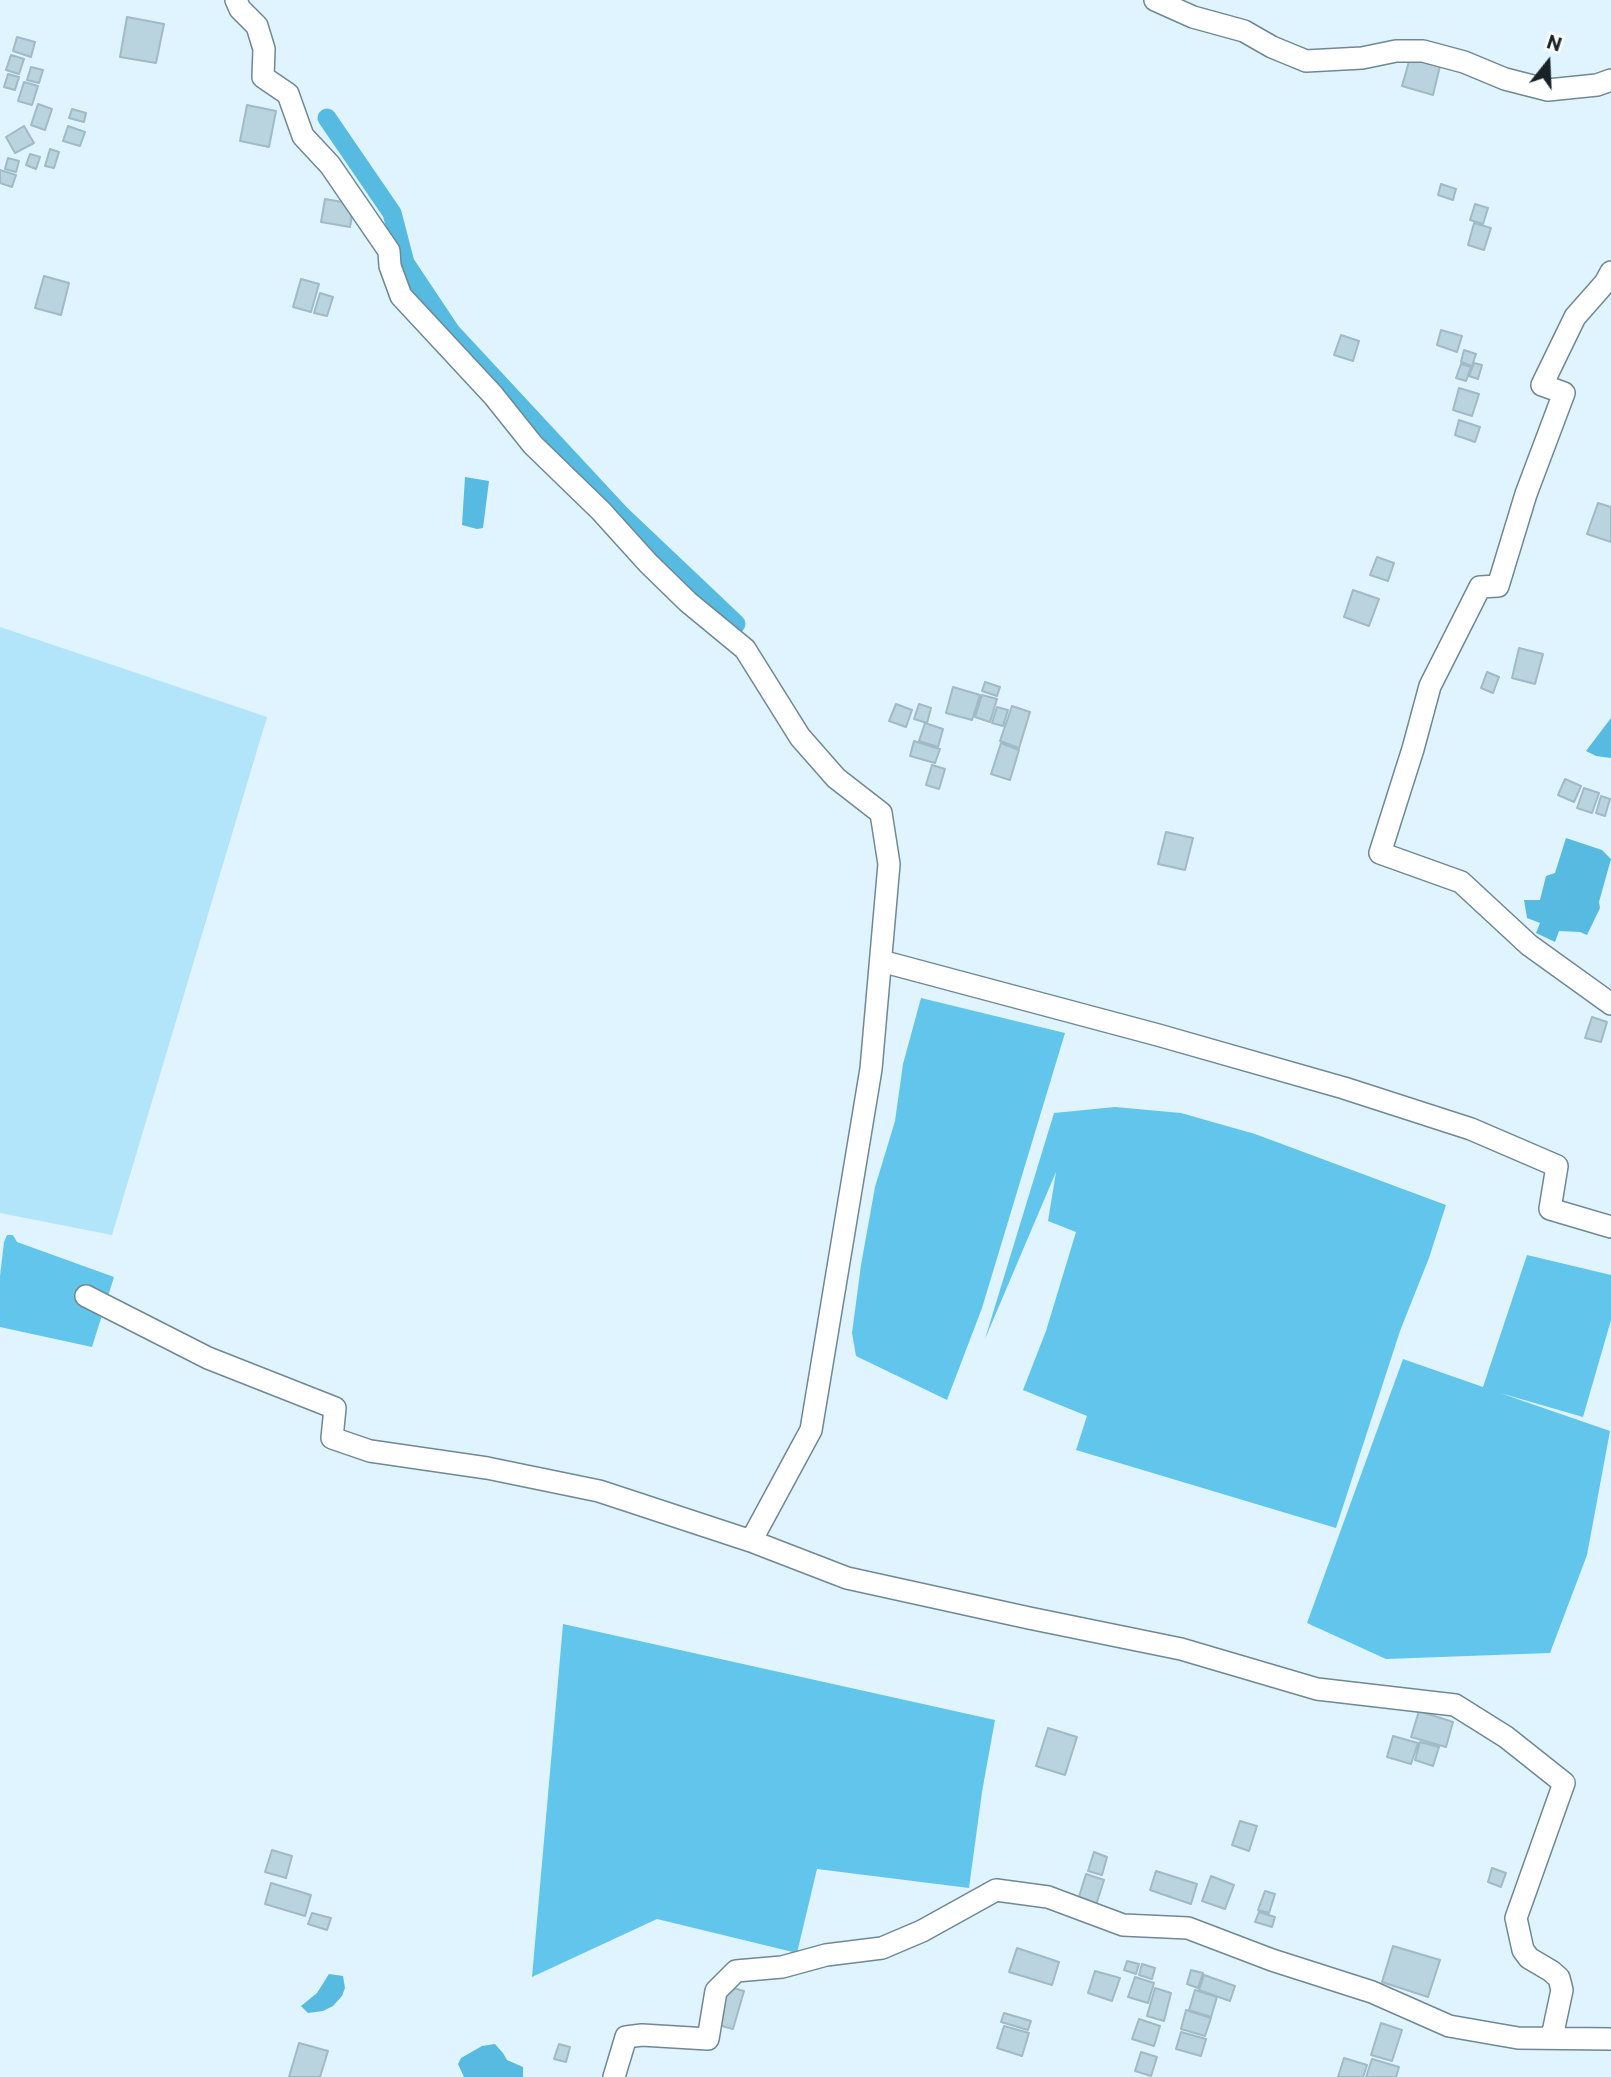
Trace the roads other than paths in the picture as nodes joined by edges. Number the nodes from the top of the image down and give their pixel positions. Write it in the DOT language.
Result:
graph roads {
  1 [pos="236,0"];
  2 [pos="1155,0"];
  3 [pos="1611,79"];
  4 [pos="1611,272"];
  5 [pos="881,961"];
  6 [pos="1611,1004"];
  7 [pos="1611,1227"];
  8 [pos="86,1296"];
  9 [pos="751,1541"];
  10 [pos="1552,2038"];
  11 [pos="1611,2039"];
  12 [pos="614,2077"];
  1 -- 5 [label="street"];
  2 -- 3 [label="street"];
  4 -- 6 [label="street"];
  5 -- 7 [label="street"];
  5 -- 9 [label="street"];
  8 -- 9 [label="street"];
  9 -- 10 [label="street"];
  10 -- 11 [label="street"];
  10 -- 12 [label="street"];
}
